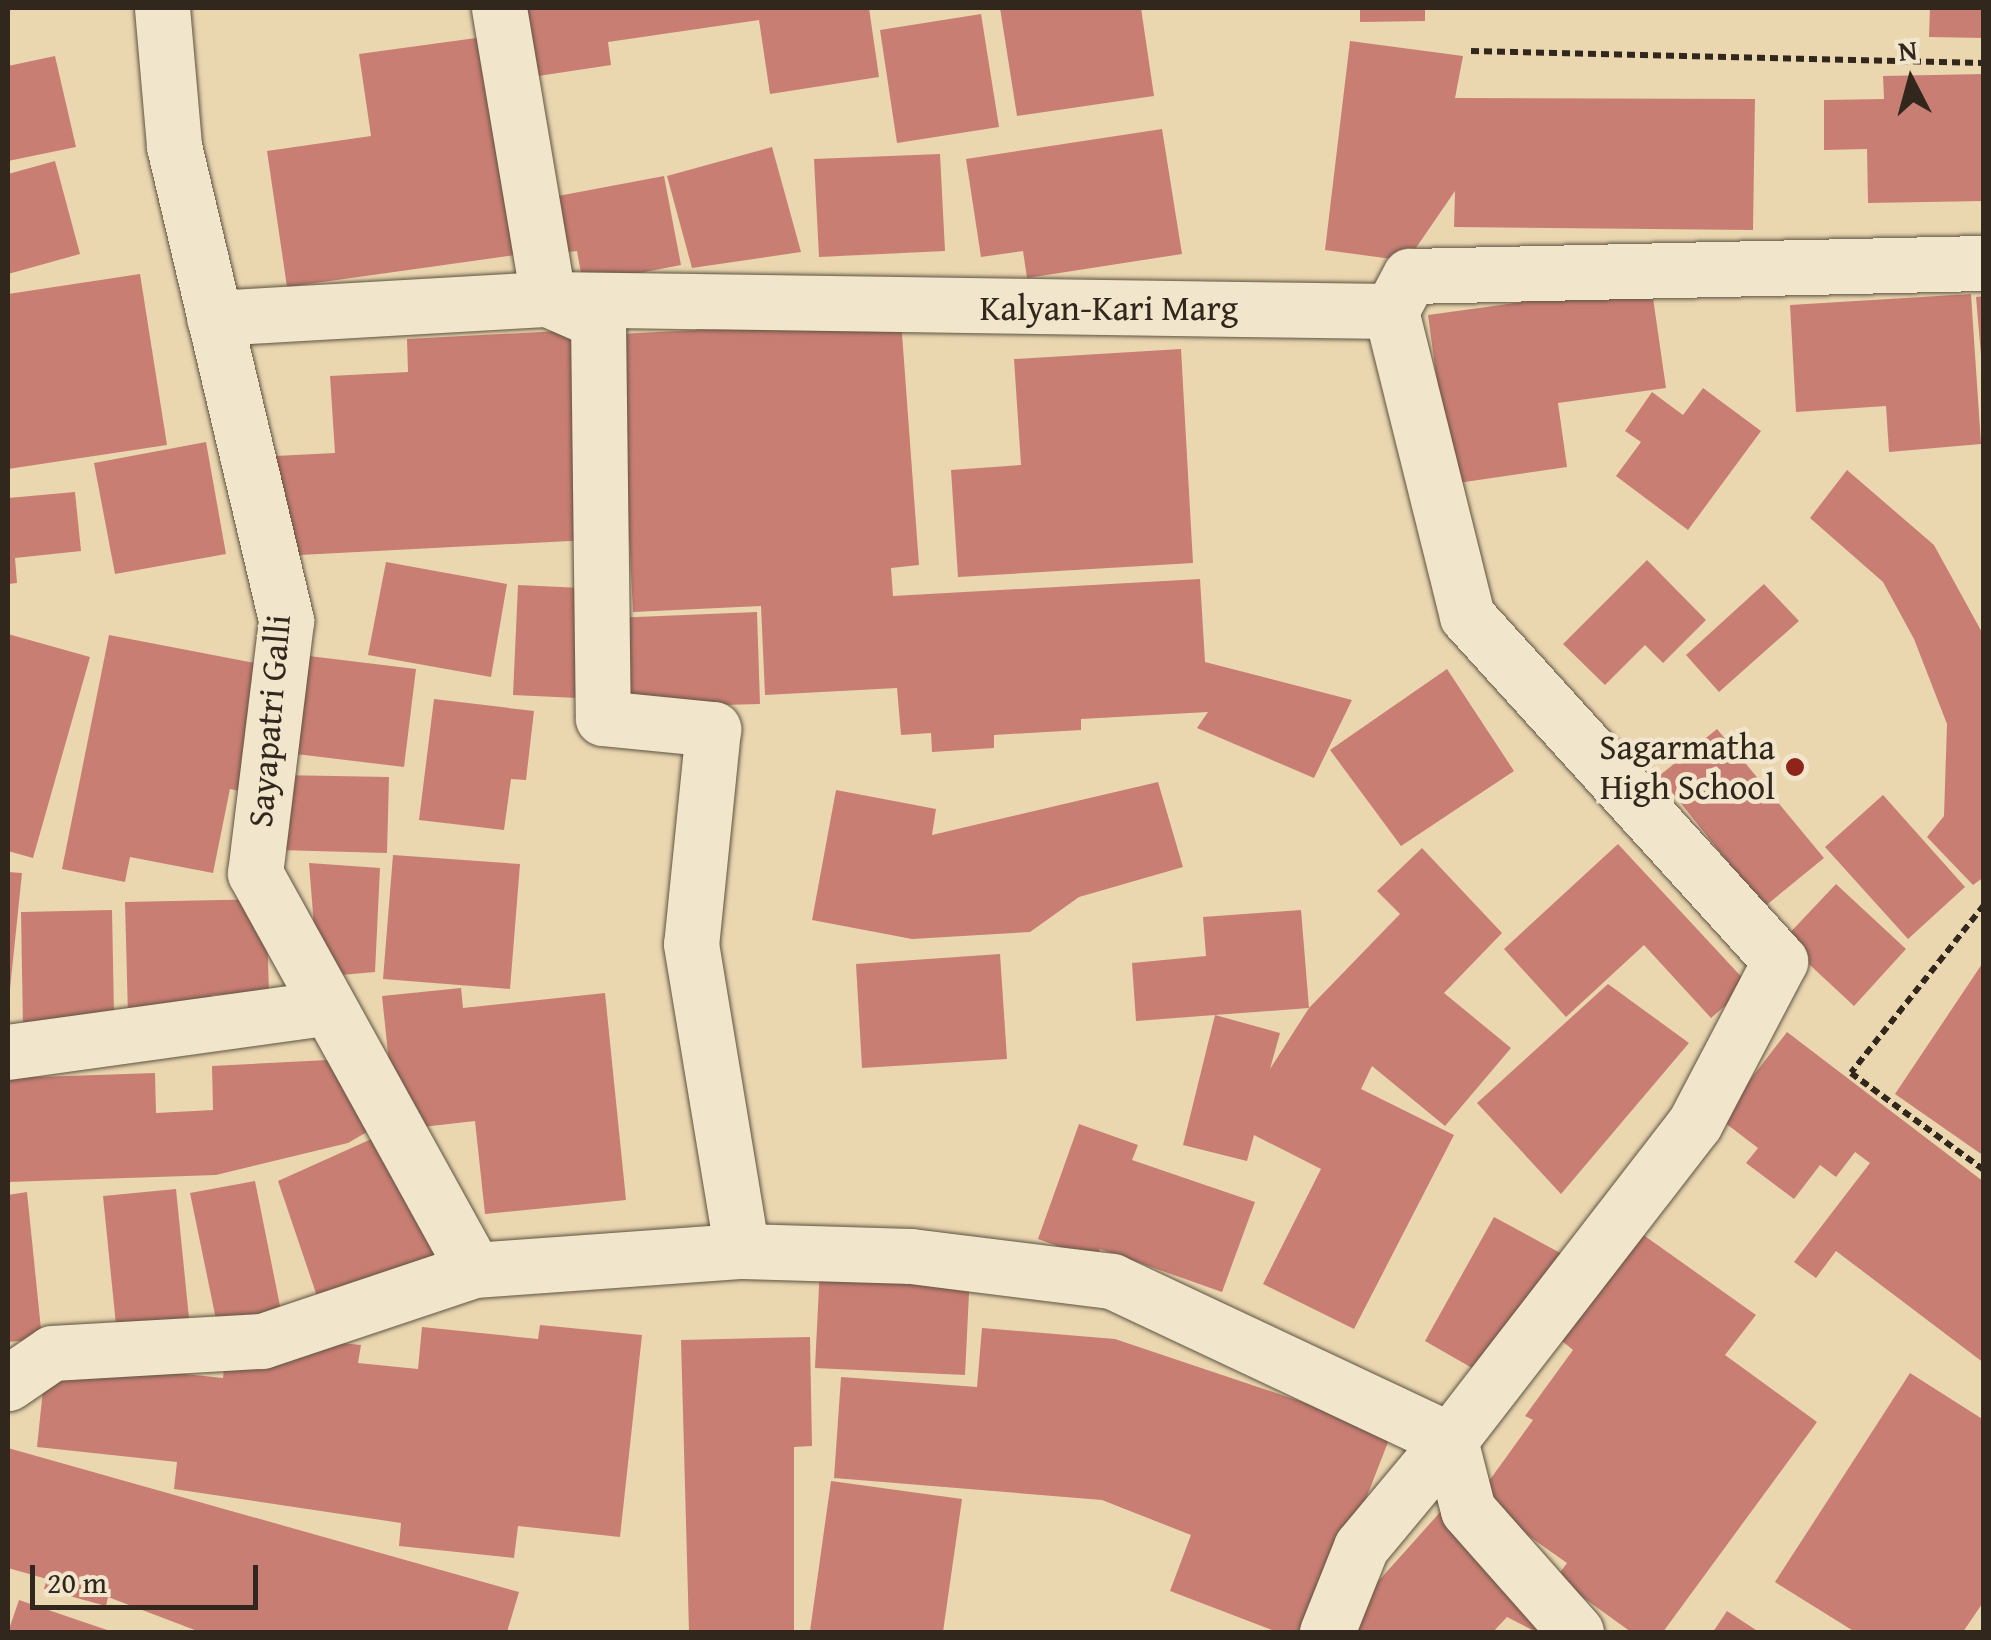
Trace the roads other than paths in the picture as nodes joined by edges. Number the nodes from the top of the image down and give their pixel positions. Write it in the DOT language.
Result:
graph roads {
  1 [pos="162,8"];
  2 [pos="499,8"];
  3 [pos="1984,262"];
  4 [pos="548,300"];
  5 [pos="1391,312"];
  6 [pos="214,318"];
  7 [pos="324,1008"];
  8 [pos="8,1052"];
  9 [pos="742,1251"];
  10 [pos="474,1270"];
  11 [pos="8,1383"];
  12 [pos="1450,1440"];
  13 [pos="1327,1632"];
  14 [pos="1576,1632"];
  1 -- 6 [label="street, Sayapatri Galli"];
  2 -- 4 [label="street"];
  3 -- 5 [label="street"];
  4 -- 5 [label="street, Kalyan-Kari Marg"];
  4 -- 6 [label="street, Kalyan-Kari Marg"];
  4 -- 9 [label="street"];
  5 -- 12 [label="street"];
  6 -- 7 [label="street, Sayapatri Galli"];
  7 -- 8 [label="street"];
  7 -- 10 [label="street, Sayapatri Galli"];
  9 -- 10 [label="street"];
  9 -- 12 [label="street"];
  10 -- 11 [label="street"];
  12 -- 13 [label="street"];
  12 -- 14 [label="street"];
}
